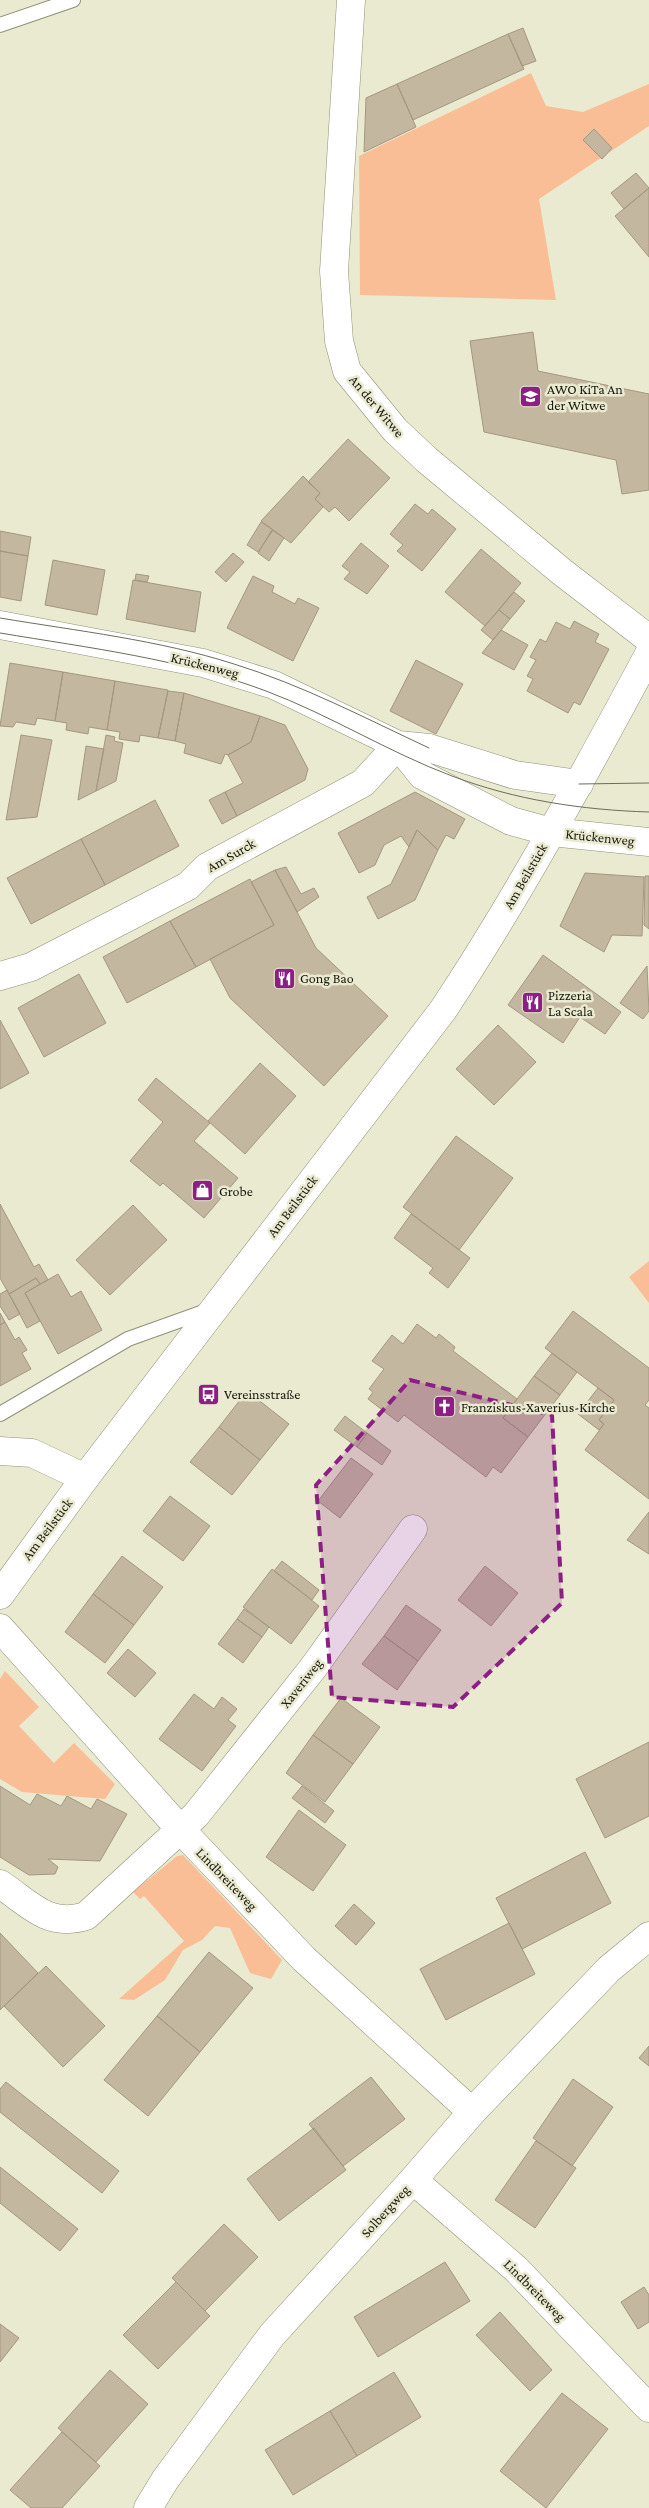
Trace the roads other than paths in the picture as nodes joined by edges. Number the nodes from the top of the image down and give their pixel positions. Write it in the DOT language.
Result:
graph roads {
  1 [pos="73,0"];
  2 [pos="351,0"];
  3 [pos="0,25"];
  4 [pos="0,625"];
  5 [pos="649,639"];
  6 [pos="649,654"];
  7 [pos="398,744"];
  8 [pos="572,795"];
  9 [pos="551,832"];
  10 [pos="649,842"];
  11 [pos="0,976"];
  12 [pos="216,1308"];
  13 [pos="0,1414"];
  14 [pos="0,1451"];
  15 [pos="85,1478"];
  16 [pos="414,1529"];
  17 [pos="0,1595"];
  18 [pos="0,1628"];
  19 [pos="180,1829"];
  20 [pos="0,1884"];
  21 [pos="649,1936"];
  22 [pos="472,2112"];
  23 [pos="413,2180"];
  24 [pos="649,2408"];
  25 [pos="148,2508"];
  1 -- 3 [label="lane"];
  2 -- 5 [label="street, An der Witwe"];
  4 -- 7 [label="street, Krückenweg"];
  6 -- 8 [label="street"];
  7 -- 8 [label="street, Krückenweg"];
  7 -- 9 [label="street, Krückenweg"];
  7 -- 11 [label="street, Am Surck"];
  8 -- 9 [label="street, Am Beilstück"];
  9 -- 10 [label="street, Krückenweg"];
  9 -- 12 [label="street, Am Beilstück"];
  12 -- 13 [label="lane"];
  12 -- 15 [label="street, Am Beilstück"];
  14 -- 15 [label="street"];
  15 -- 17 [label="street, Am Beilstück"];
  16 -- 19 [label="street, Xaveriweg"];
  18 -- 19 [label="street, Lindbreiteweg"];
  19 -- 20 [label="street"];
  19 -- 22 [label="street, Lindbreiteweg"];
  21 -- 22 [label="street, Solbergweg"];
  22 -- 23 [label="street, Solbergweg"];
  23 -- 24 [label="street, Lindbreiteweg"];
  23 -- 25 [label="street, Solbergweg"];
}
